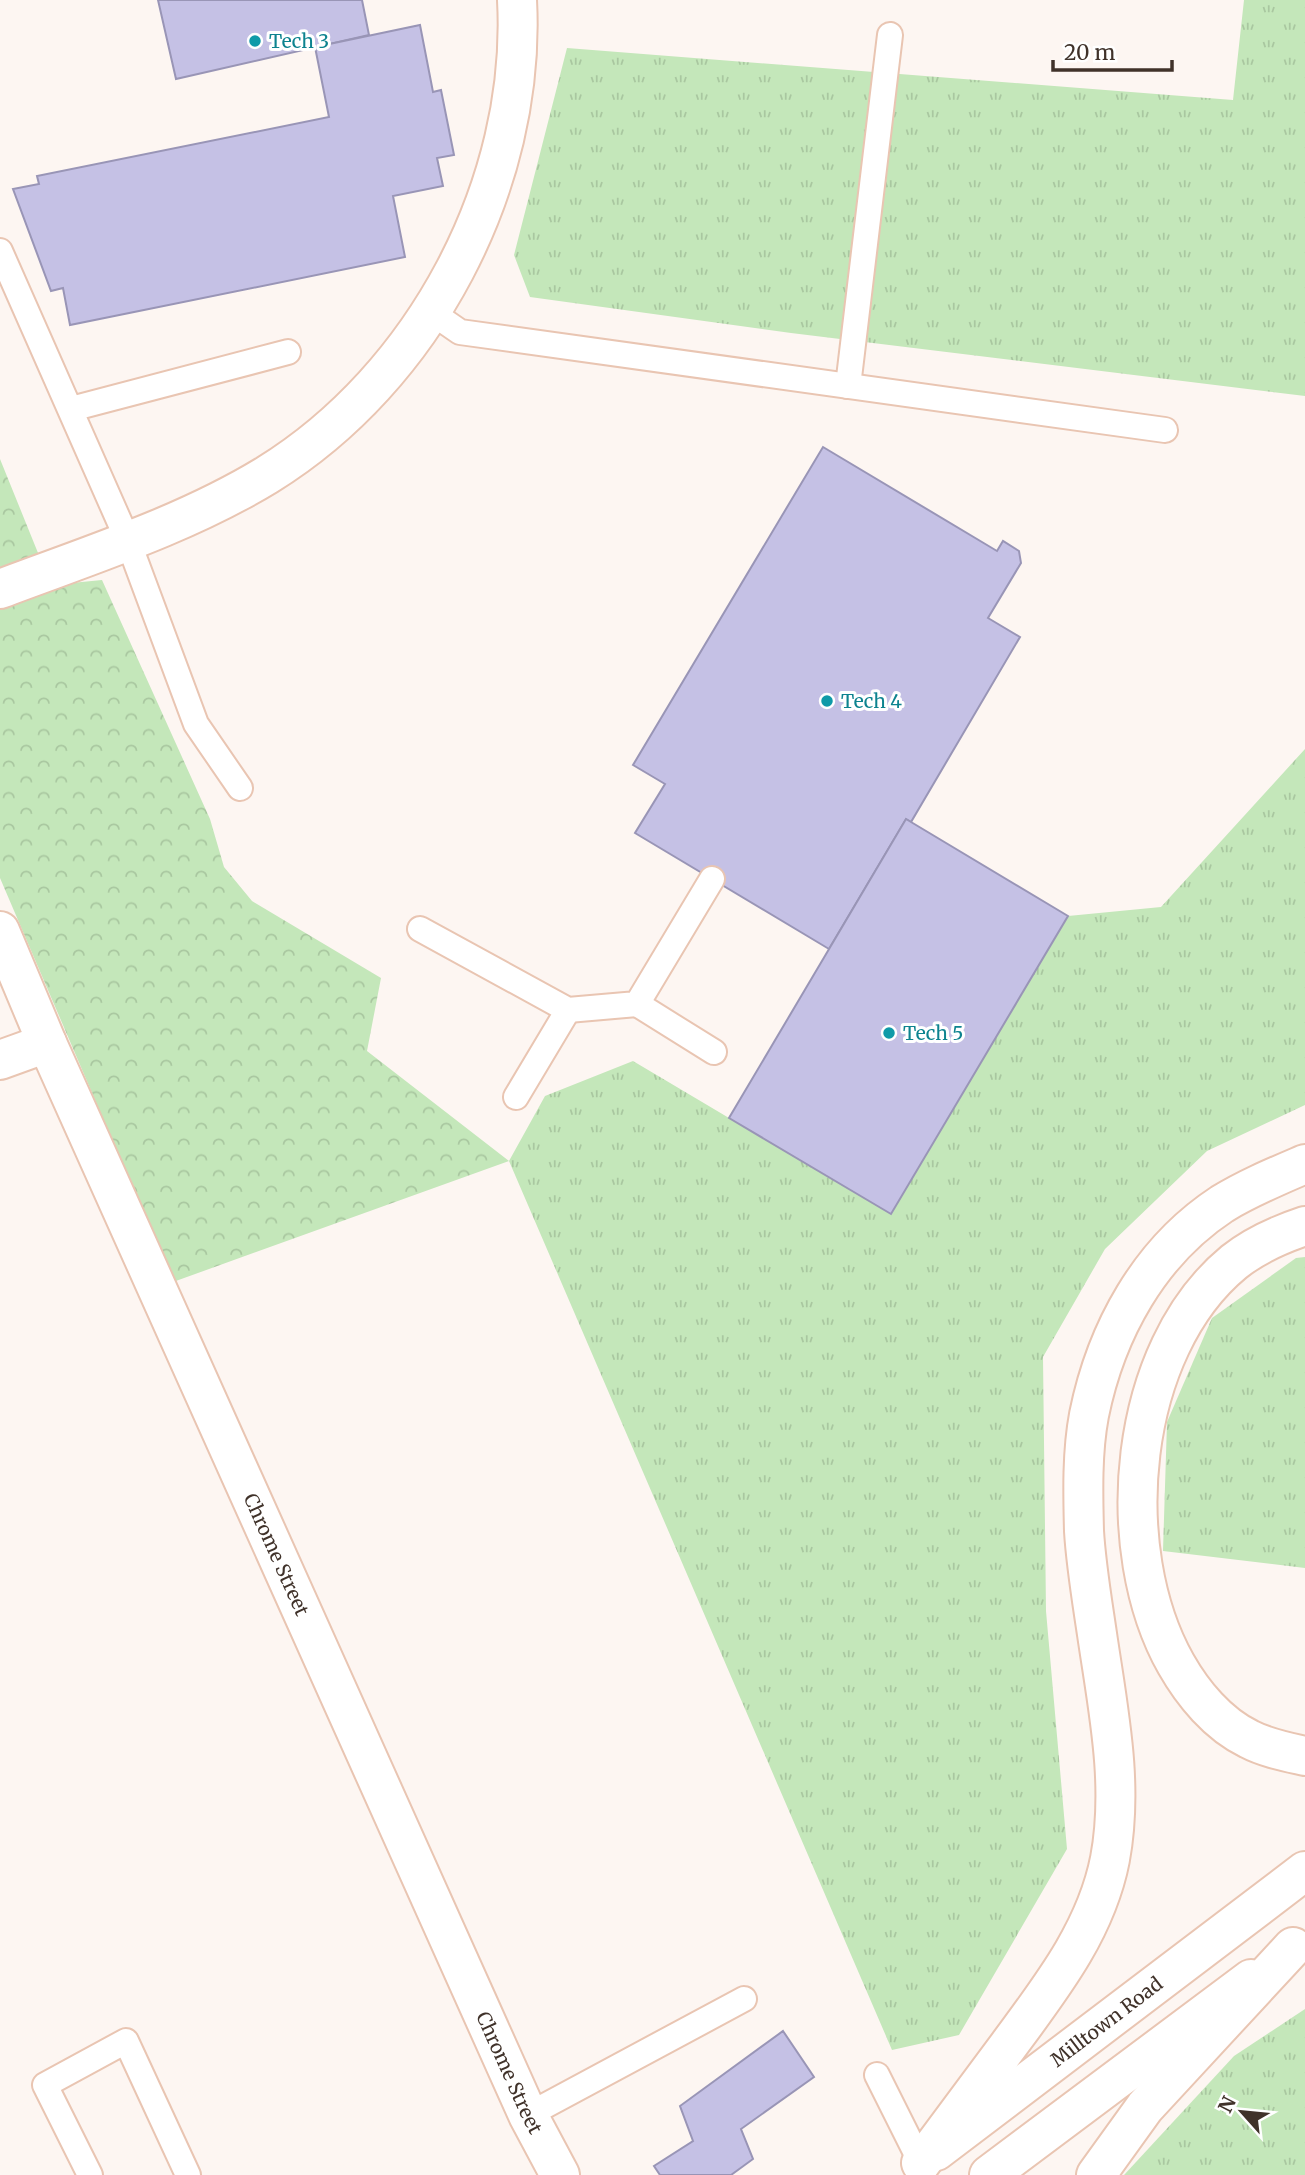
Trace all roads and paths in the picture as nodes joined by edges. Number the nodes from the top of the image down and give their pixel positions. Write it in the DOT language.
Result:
graph roads {
  1 [pos="517,0"];
  2 [pos="890,35"];
  3 [pos="0,251"];
  4 [pos="431,312"];
  5 [pos="288,352"];
  6 [pos="848,386"];
  7 [pos="71,409"];
  8 [pos="1165,430"];
  9 [pos="128,541"];
  10 [pos="0,589"];
  11 [pos="240,788"];
  12 [pos="712,879"];
  13 [pos="421,929"];
  14 [pos="0,931"];
  15 [pos="637,1004"];
  16 [pos="568,1010"];
  17 [pos="47,1043"];
  18 [pos="714,1052"];
  19 [pos="0,1060"];
  20 [pos="516,1097"];
  21 [pos="1305,1164"];
  22 [pos="1305,1226"];
  23 [pos="1305,1756"];
  24 [pos="1305,1871"];
  25 [pos="1299,1943"];
  26 [pos="744,1999"];
  27 [pos="877,2075"];
  28 [pos="528,2115"];
  29 [pos="915,2169"];
  30 [pos="90,2175"];
  31 [pos="188,2175"];
  32 [pos="560,2175"];
  33 [pos="989,2175"];
  34 [pos="1096,2175"];
  1 -- 4 [label="main road"];
  2 -- 6 [label="lane"];
  3 -- 7 [label="lane"];
  4 -- 6 [label="lane"];
  4 -- 9 [label="main road"];
  5 -- 7 [label="lane"];
  6 -- 8 [label="lane"];
  7 -- 9 [label="lane"];
  9 -- 10 [label="main road"];
  9 -- 11 [label="lane"];
  12 -- 15 [label="lane"];
  13 -- 16 [label="lane"];
  14 -- 17 [label="main road, Chrome Street"];
  15 -- 16 [label="lane"];
  15 -- 18 [label="lane"];
  16 -- 20 [label="lane"];
  17 -- 19 [label="main road"];
  17 -- 28 [label="main road, Chrome Street"];
  21 -- 29 [label="main road"];
  22 -- 23 [label="main road"];
  24 -- 29 [label="main road, Milltown Road"];
  25 -- 33 [label="main road"];
  25 -- 34 [label="main road"];
  26 -- 28 [label="lane"];
  27 -- 29 [label="lane"];
  28 -- 32 [label="main road, Chrome Street"];
  30 -- 31 [label="lane"];
}
